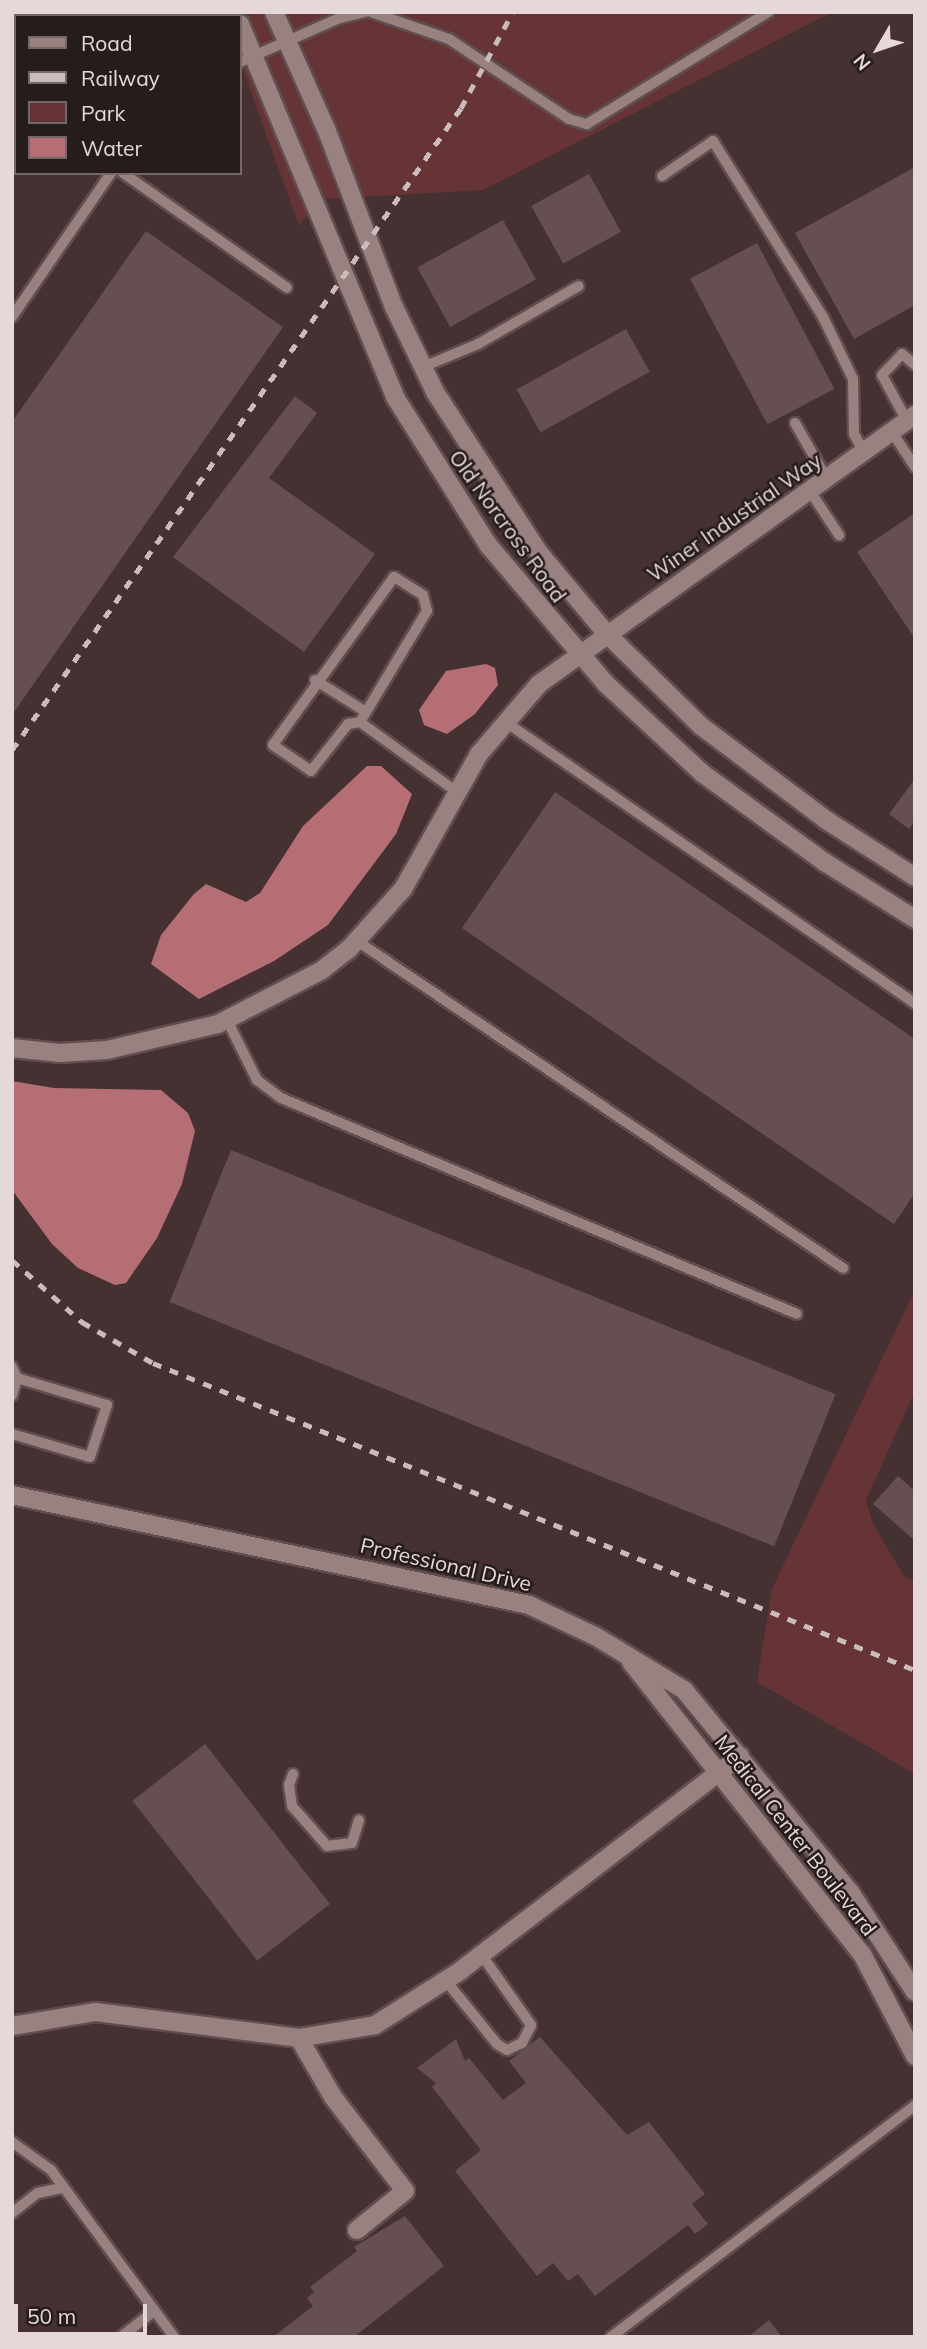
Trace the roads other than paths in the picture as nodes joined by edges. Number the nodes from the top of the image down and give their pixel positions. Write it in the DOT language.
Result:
graph roads {
  1 [pos="274,12"];
  2 [pos="365,12"];
  3 [pos="371,12"];
  4 [pos="768,12"];
  5 [pos="242,32"];
  6 [pos="289,42"];
  7 [pos="248,59"];
  8 [pos="110,175"];
  9 [pos="126,175"];
  10 [pos="662,176"];
  11 [pos="579,286"];
  12 [pos="288,288"];
  13 [pos="12,317"];
  14 [pos="915,365"];
  15 [pos="423,367"];
  16 [pos="795,423"];
  17 [pos="904,423"];
  18 [pos="864,452"];
  19 [pos="915,467"];
  20 [pos="827,479"];
  21 [pos="810,491"];
  22 [pos="839,535"];
  23 [pos="606,633"];
  24 [pos="577,654"];
  25 [pos="315,680"];
  26 [pos="363,717"];
  27 [pos="504,721"];
  28 [pos="457,792"];
  29 [pos="915,877"];
  30 [pos="915,919"];
  31 [pos="356,941"];
  32 [pos="915,1004"];
  33 [pos="227,1020"];
  34 [pos="12,1048"];
  35 [pos="843,1269"];
  36 [pos="797,1314"];
  37 [pos="14,1373"];
  38 [pos="12,1395"];
  39 [pos="12,1434"];
  40 [pos="12,1495"];
  41 [pos="624,1654"];
  42 [pos="740,1756"];
  43 [pos="718,1772"];
  44 [pos="293,1774"];
  45 [pos="359,1820"];
  46 [pos="481,1954"];
  47 [pos="446,1981"];
  48 [pos="915,1992"];
  49 [pos="12,2026"];
  50 [pos="299,2038"];
  51 [pos="915,2056"];
  52 [pos="915,2105"];
  53 [pos="12,2142"];
  54 [pos="61,2188"];
  55 [pos="12,2213"];
  56 [pos="357,2230"];
  57 [pos="154,2311"];
  58 [pos="121,2337"];
  59 [pos="174,2337"];
  60 [pos="611,2337"];
  1 -- 6 [label="street, Old Norcross Road"];
  2 -- 6 [label="lane"];
  3 -- 4 [label="lane"];
  5 -- 7 [label="street, Old Norcross Road"];
  6 -- 7 [label="lane"];
  6 -- 15 [label="street, Old Norcross Road"];
  7 -- 24 [label="street, Old Norcross Road"];
  8 -- 13 [label="lane"];
  9 -- 12 [label="lane"];
  10 -- 18 [label="lane"];
  11 -- 15 [label="lane"];
  14 -- 17 [label="lane"];
  15 -- 23 [label="street, Old Norcross Road"];
  16 -- 20 [label="lane"];
  17 -- 18 [label="street, Winer Industrial Way"];
  17 -- 19 [label="lane"];
  18 -- 20 [label="street, Winer Industrial Way"];
  20 -- 21 [label="street, Winer Industrial Way"];
  21 -- 22 [label="lane"];
  21 -- 23 [label="street, Winer Industrial Way"];
  23 -- 24 [label="street, Winer Industrial Way"];
  23 -- 29 [label="street, Old Norcross Road"];
  24 -- 27 [label="street, Winer Industrial Way"];
  24 -- 30 [label="street, Old Norcross Road"];
  25 -- 26 [label="lane"];
  25 -- 26 [label="lane"];
  25 -- 26 [label="lane"];
  26 -- 28 [label="lane"];
  27 -- 28 [label="street, Winer Industrial Way"];
  27 -- 32 [label="lane"];
  28 -- 31 [label="street, Winer Industrial Way"];
  31 -- 33 [label="street, Winer Industrial Way"];
  31 -- 35 [label="lane"];
  33 -- 34 [label="street, Winer Industrial Way"];
  33 -- 36 [label="lane"];
  37 -- 38 [label="lane"];
  37 -- 39 [label="lane"];
  40 -- 41 [label="street, Professional Drive"];
  41 -- 42 [label="street, Professional Drive"];
  41 -- 43 [label="street, Medical Center Boulevard"];
  42 -- 43 [label="street"];
  42 -- 48 [label="street, Professional Drive"];
  43 -- 46 [label="street"];
  43 -- 51 [label="street, Medical Center Boulevard"];
  44 -- 45 [label="lane"];
  46 -- 47 [label="street"];
  46 -- 47 [label="lane"];
  47 -- 50 [label="street"];
  49 -- 50 [label="street"];
  50 -- 56 [label="street"];
  52 -- 60 [label="lane"];
  53 -- 54 [label="lane"];
  54 -- 55 [label="lane"];
  54 -- 57 [label="lane"];
  57 -- 58 [label="lane"];
  57 -- 59 [label="lane"];
}
